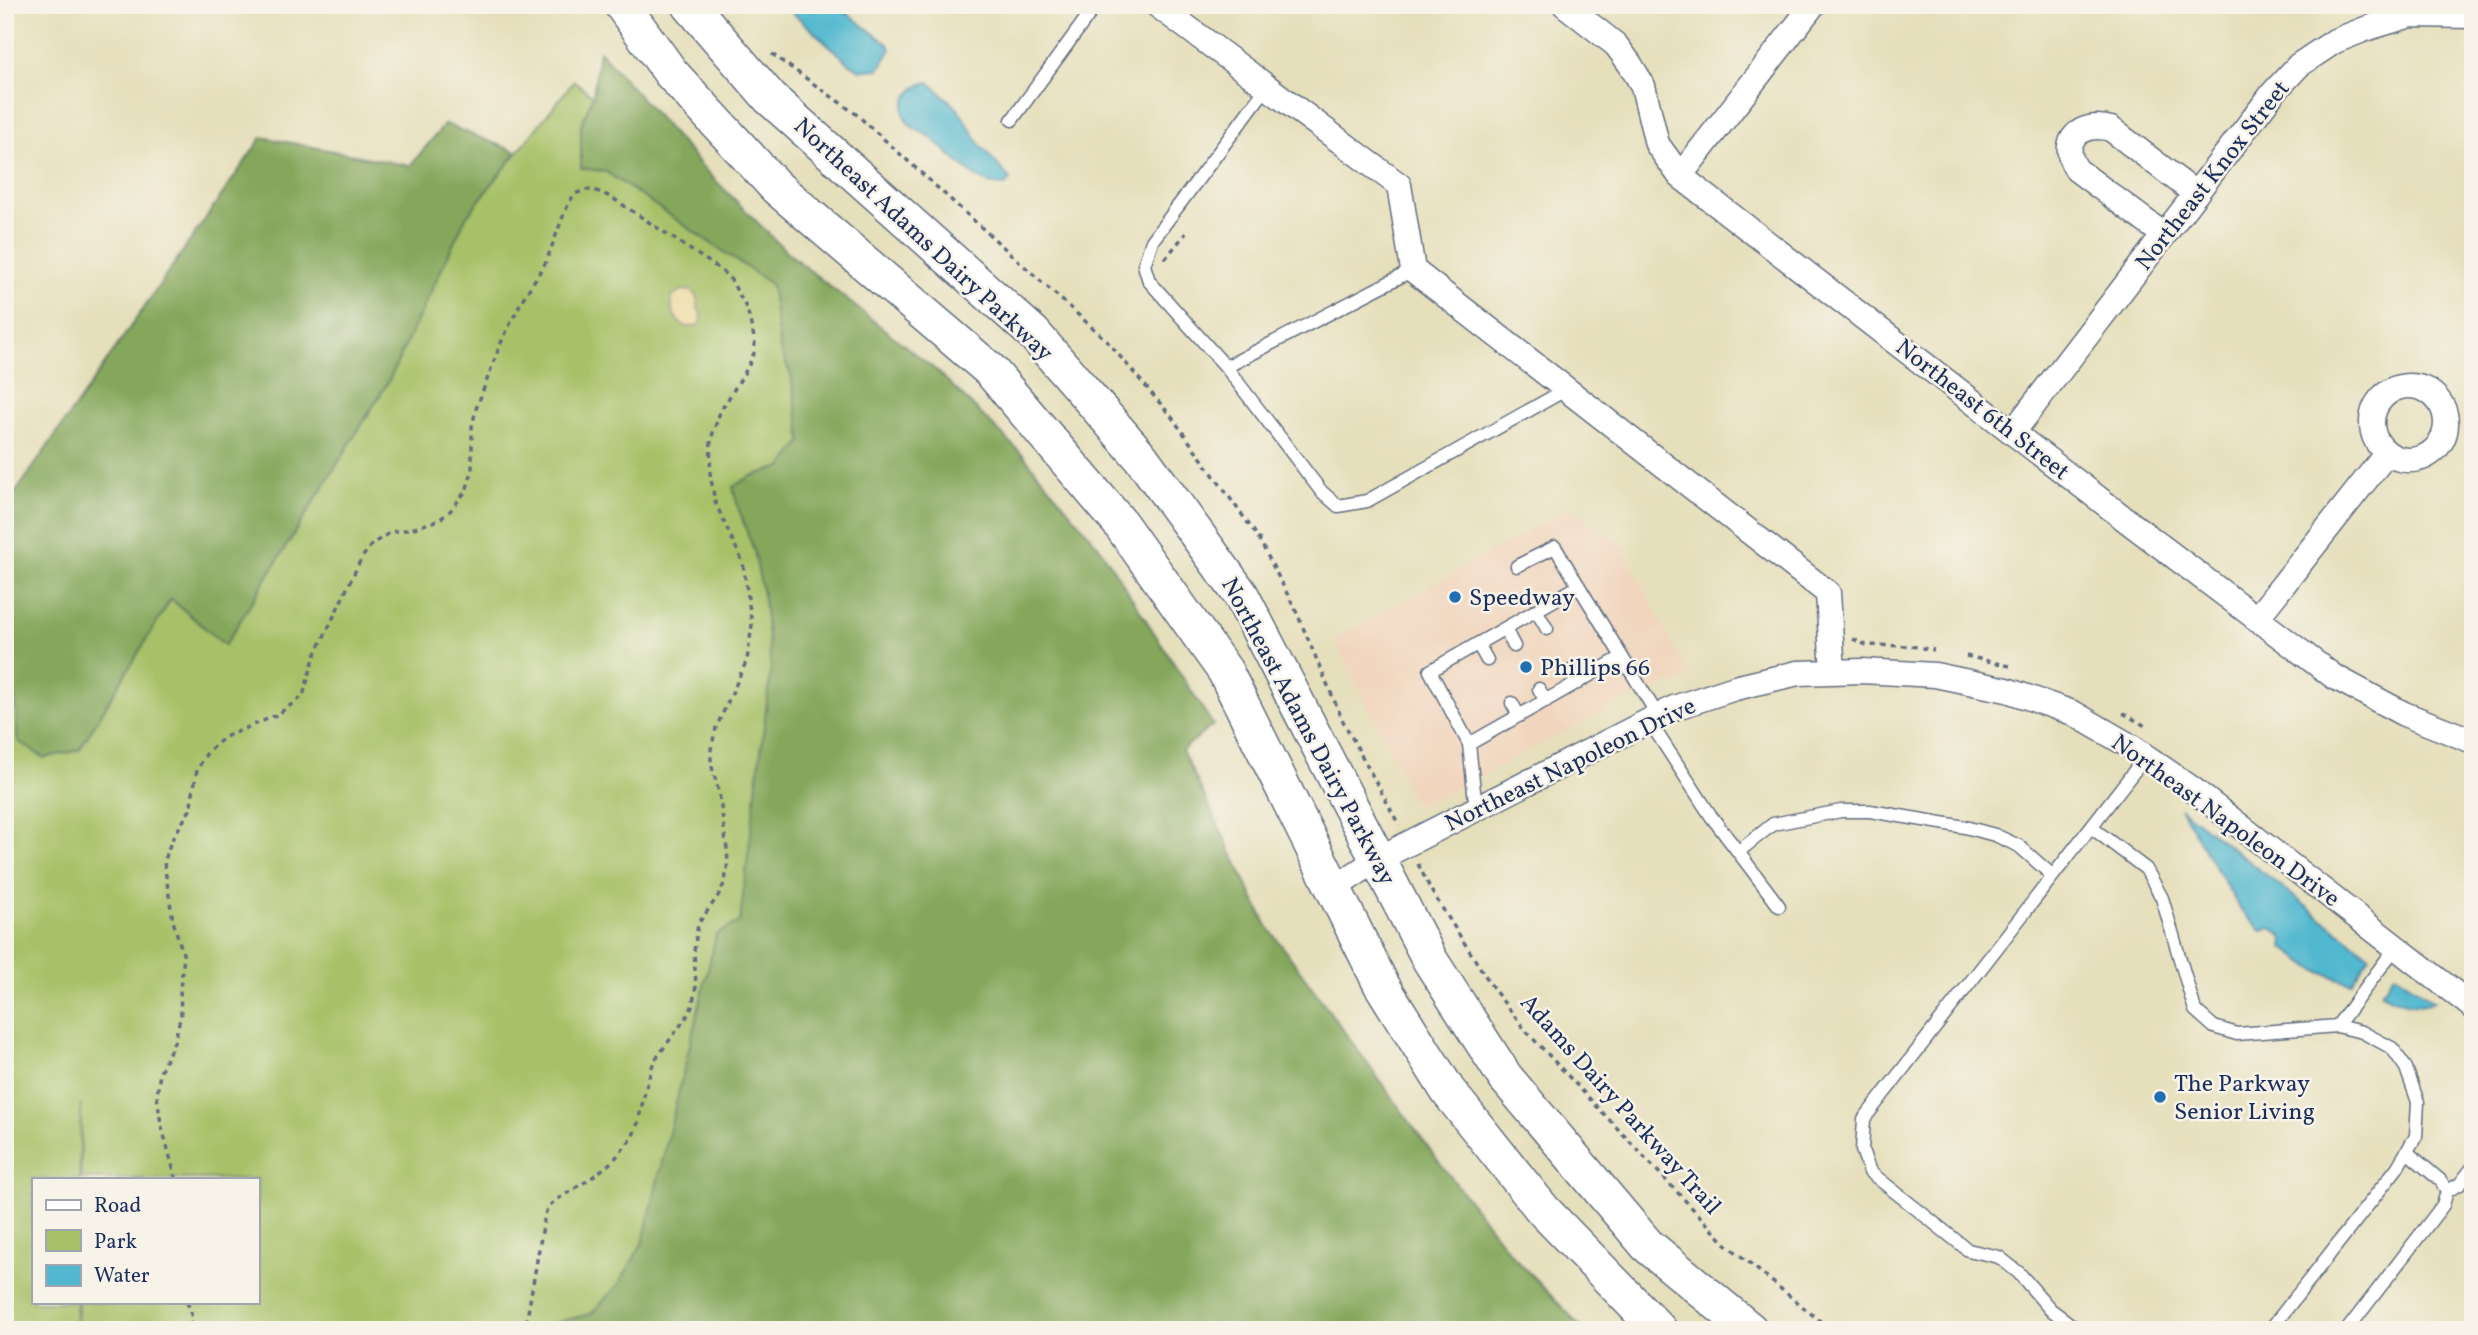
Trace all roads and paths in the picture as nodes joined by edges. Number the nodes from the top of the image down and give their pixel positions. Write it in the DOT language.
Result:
graph roads {
  1 [pos="622,5"];
  2 [pos="690,5"];
  3 [pos="1096,5"];
  4 [pos="1157,5"];
  5 [pos="1565,5"];
  6 [pos="1813,5"];
  7 [pos="2473,16"];
  8 [pos="1267,87"];
  9 [pos="1012,120"];
  10 [pos="1680,176"];
  11 [pos="2196,194"];
  12 [pos="1186,233"];
  13 [pos="2164,235"];
  14 [pos="1161,264"];
  15 [pos="1413,270"];
  16 [pos="1226,368"];
  17 [pos="1567,389"];
  18 [pos="2013,432"];
  19 [pos="2387,453"];
  20 [pos="1517,566"];
  21 [pos="1579,586"];
  22 [pos="1536,610"];
  23 [pos="2256,619"];
  24 [pos="1504,629"];
  25 [pos="1547,629"];
  26 [pos="1478,644"];
  27 [pos="1514,646"];
  28 [pos="1622,657"];
  29 [pos="1487,660"];
  30 [pos="1571,671"];
  31 [pos="1833,672"];
  32 [pos="1578,683"];
  33 [pos="1539,689"];
  34 [pos="1546,701"];
  35 [pos="1512,704"];
  36 [pos="1519,716"];
  37 [pos="1653,719"];
  38 [pos="2473,741"];
  39 [pos="1469,744"];
  40 [pos="2146,756"];
  41 [pos="1476,810"];
  42 [pos="2091,827"];
  43 [pos="1738,852"];
  44 [pos="1378,859"];
  45 [pos="1422,871"];
  46 [pos="2053,876"];
  47 [pos="1334,888"];
  48 [pos="1779,906"];
  49 [pos="2396,947"];
  50 [pos="2473,1007"];
  51 [pos="2337,1026"];
  52 [pos="2407,1152"];
  53 [pos="2473,1167"];
  54 [pos="176,1178"];
  55 [pos="2447,1191"];
  56 [pos="188,1304"];
  57 [pos="192,1330"];
  58 [pos="524,1330"];
  59 [pos="1659,1330"];
  60 [pos="1750,1330"];
  61 [pos="1831,1330"];
  62 [pos="2078,1330"];
  63 [pos="2270,1330"];
  64 [pos="2347,1330"];
  1 -- 47 [label="main road, Northeast Adams Dairy Parkway"];
  2 -- 44 [label="main road, Northeast Adams Dairy Parkway"];
  3 -- 9 [label="lane"];
  4 -- 8 [label="street"];
  5 -- 10 [label="street, Northeast 6th Street"];
  6 -- 10 [label="street"];
  7 -- 11 [label="street, Northeast Knox Street"];
  8 -- 15 [label="street"];
  8 -- 16 [label="lane"];
  10 -- 18 [label="street, Northeast 6th Street"];
  11 -- 13 [label="street, Northeast Knox Street"];
  11 -- 13 [label="street"];
  12 -- 14 [label="path"];
  13 -- 18 [label="street, Northeast Knox Street"];
  15 -- 16 [label="lane"];
  15 -- 17 [label="street"];
  16 -- 17 [label="lane"];
  17 -- 31 [label="street"];
  18 -- 23 [label="street, Northeast 6th Street"];
  19 -- 23 [label="street"];
  20 -- 21 [label="lane"];
  21 -- 22 [label="lane"];
  21 -- 28 [label="lane"];
  22 -- 24 [label="lane"];
  22 -- 25 [label="lane"];
  23 -- 38 [label="street, Northeast 6th Street"];
  24 -- 26 [label="lane"];
  24 -- 27 [label="lane"];
  26 -- 29 [label="lane"];
  26 -- 39 [label="lane"];
  28 -- 32 [label="lane"];
  28 -- 37 [label="lane"];
  30 -- 32 [label="lane"];
  31 -- 37 [label="street, Northeast Napoleon Drive"];
  31 -- 40 [label="street, Northeast Napoleon Drive"];
  32 -- 34 [label="lane"];
  33 -- 34 [label="lane"];
  34 -- 36 [label="lane"];
  35 -- 36 [label="lane"];
  36 -- 39 [label="lane"];
  37 -- 41 [label="street, Northeast Napoleon Drive"];
  37 -- 43 [label="lane"];
  39 -- 41 [label="lane"];
  40 -- 42 [label="lane"];
  40 -- 49 [label="street, Northeast Napoleon Drive"];
  41 -- 44 [label="street, Northeast Napoleon Drive"];
  42 -- 46 [label="lane"];
  42 -- 51 [label="lane"];
  43 -- 46 [label="lane"];
  43 -- 48 [label="lane"];
  44 -- 47 [label="street, Northeast Napoleon Drive"];
  44 -- 60 [label="main road, Northeast Adams Dairy Parkway"];
  45 -- 61 [label="path, Adams Dairy Parkway Trail"];
  46 -- 62 [label="lane"];
  47 -- 59 [label="main road, Northeast Adams Dairy Parkway"];
  49 -- 50 [label="street, Northeast Napoleon Drive"];
  49 -- 51 [label="lane"];
  51 -- 52 [label="lane"];
  52 -- 55 [label="lane"];
  52 -- 63 [label="lane"];
  53 -- 55 [label="lane"];
  54 -- 58 [label="path"];
  55 -- 64 [label="lane"];
  56 -- 57 [label="path"];
}
